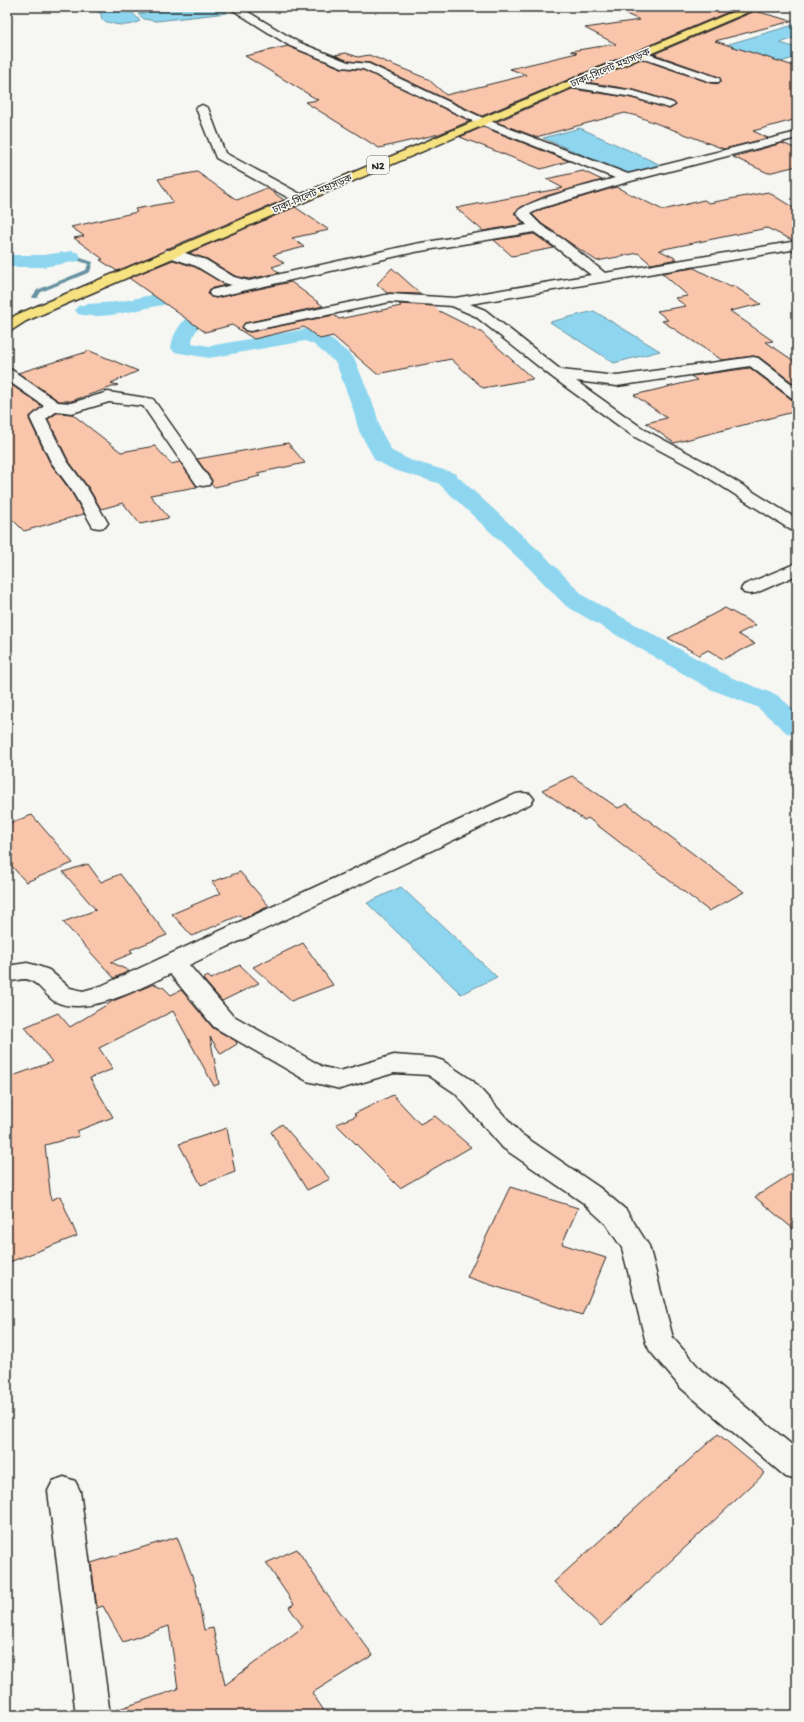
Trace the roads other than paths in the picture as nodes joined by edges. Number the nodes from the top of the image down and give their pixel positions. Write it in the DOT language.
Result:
graph roads {
  1 [pos="233,7"];
  2 [pos="752,7"];
  3 [pos="640,54"];
  4 [pos="715,80"];
  5 [pos="569,84"];
  6 [pos="669,105"];
  7 [pos="202,108"];
  8 [pos="481,121"];
  9 [pos="797,135"];
  10 [pos="627,178"];
  11 [pos="300,199"];
  12 [pos="536,228"];
  13 [pos="797,245"];
  14 [pos="171,253"];
  15 [pos="602,277"];
  16 [pos="248,286"];
  17 [pos="216,293"];
  18 [pos="454,302"];
  19 [pos="7,327"];
  20 [pos="250,327"];
  21 [pos="7,373"];
  22 [pos="557,374"];
  23 [pos="797,395"];
  24 [pos="54,406"];
  25 [pos="203,481"];
  26 [pos="99,523"];
  27 [pos="797,526"];
  28 [pos="797,568"];
  29 [pos="750,589"];
  30 [pos="523,799"];
  31 [pos="174,963"];
  32 [pos="7,974"];
  33 [pos="797,1467"];
  34 [pos="64,1491"];
  35 [pos="94,1715"];
  1 -- 8 [label="street"];
  2 -- 3 [label="highway, ঢাকা-সিলেট মহাসড়ক / N2"];
  3 -- 4 [label="street"];
  3 -- 5 [label="highway, ঢাকা-সিলেট মহাসড়ক / N2"];
  5 -- 6 [label="street"];
  5 -- 8 [label="highway, ঢাকা-সিলেট মহাসড়ক / N2"];
  7 -- 11 [label="street"];
  8 -- 10 [label="street"];
  8 -- 11 [label="highway, ঢাকা-সিলেট মহাসড়ক / N2"];
  9 -- 10 [label="street"];
  10 -- 12 [label="street"];
  11 -- 14 [label="highway, ঢাকা-সিলেট মহাসড়ক / N2"];
  12 -- 15 [label="street"];
  12 -- 16 [label="street"];
  13 -- 15 [label="street"];
  14 -- 16 [label="street"];
  14 -- 19 [label="highway, ঢাকা-সিলেট মহাসড়ক / N2"];
  15 -- 18 [label="street"];
  16 -- 17 [label="street"];
  18 -- 20 [label="street"];
  18 -- 22 [label="street"];
  21 -- 24 [label="street"];
  22 -- 23 [label="street"];
  22 -- 27 [label="street"];
  24 -- 25 [label="street"];
  24 -- 26 [label="street"];
  28 -- 29 [label="street"];
  30 -- 31 [label="street"];
  31 -- 32 [label="street"];
  31 -- 33 [label="street"];
  34 -- 35 [label="street"];
}
